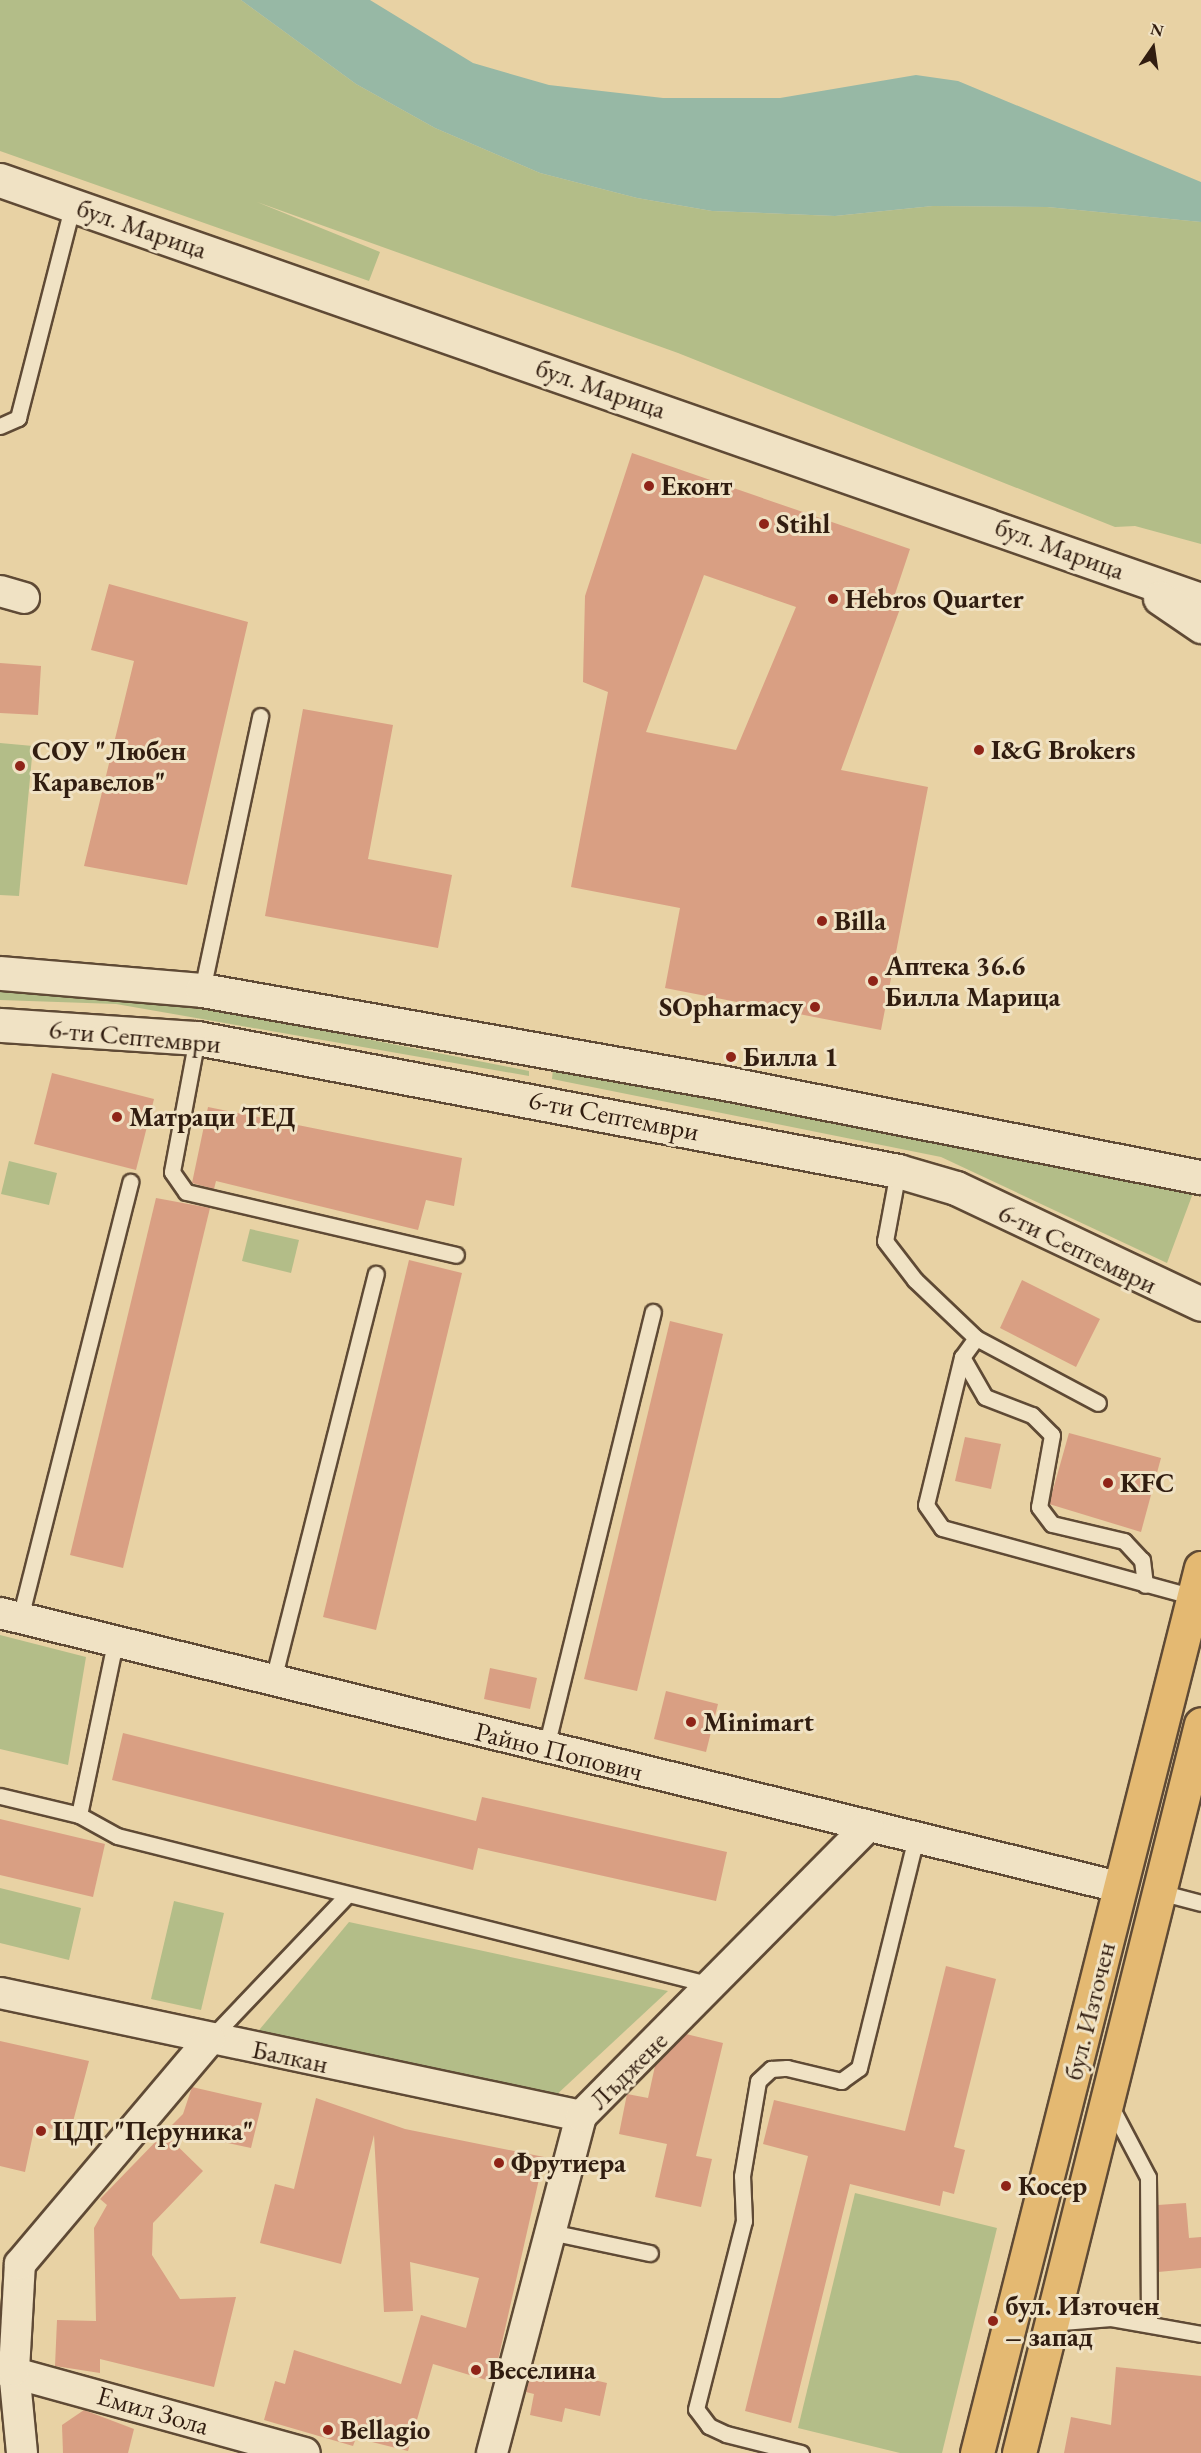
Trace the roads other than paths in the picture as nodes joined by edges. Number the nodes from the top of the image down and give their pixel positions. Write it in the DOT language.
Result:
graph roads {
  1 [pos="0,180"];
  2 [pos="73,204"];
  3 [pos="0,426"];
  4 [pos="1106,563"];
  5 [pos="1201,586"];
  6 [pos="1201,600"];
  7 [pos="1201,626"];
  8 [pos="260,716"];
  9 [pos="0,973"];
  10 [pos="202,990"];
  11 [pos="0,1025"];
  12 [pos="197,1038"];
  13 [pos="898,1171"];
  14 [pos="1201,1177"];
  15 [pos="130,1182"];
  16 [pos="456,1255"];
  17 [pos="376,1274"];
  18 [pos="1201,1304"];
  19 [pos="652,1312"];
  20 [pos="976,1338"];
  21 [pos="962,1357"];
  22 [pos="1098,1403"];
  23 [pos="1197,1583"];
  24 [pos="1145,1585"];
  25 [pos="10,1616"];
  26 [pos="115,1642"];
  27 [pos="273,1680"];
  28 [pos="1201,1724"];
  29 [pos="546,1747"];
  30 [pos="0,1796"];
  31 [pos="79,1815"];
  32 [pos="868,1826"];
  33 [pos="916,1838"];
  34 [pos="1119,1887"];
  35 [pos="1159,1892"];
  36 [pos="346,1896"];
  37 [pos="1201,1903"];
  38 [pos="712,1984"];
  39 [pos="0,1993"];
  40 [pos="210,2039"];
  41 [pos="1108,2102"];
  42 [pos="581,2116"];
  43 [pos="550,2232"];
  44 [pos="650,2253"];
  45 [pos="1050,2323"];
  46 [pos="1149,2323"];
  47 [pos="1201,2334"];
  48 [pos="7,2369"];
  49 [pos="769,2449"];
  50 [pos="22,2453"];
  51 [pos="305,2453"];
  52 [pos="492,2453"];
  53 [pos="801,2453"];
  54 [pos="977,2453"];
  55 [pos="1019,2453"];
  1 -- 2 [label="main road, бул. Марица"];
  2 -- 3 [label="lane"];
  2 -- 4 [label="main road, бул. Марица"];
  4 -- 5 [label="main road"];
  4 -- 6 [label="main road, бул. Марица"];
  4 -- 7 [label="main road"];
  8 -- 10 [label="lane"];
  9 -- 10 [label="main road, 6-ти Септември"];
  10 -- 14 [label="main road, 6-ти Септември"];
  11 -- 12 [label="main road, 6-ти Септември"];
  12 -- 13 [label="main road, 6-ти Септември"];
  12 -- 16 [label="lane"];
  13 -- 18 [label="main road, 6-ти Септември"];
  13 -- 20 [label="lane"];
  15 -- 25 [label="lane"];
  17 -- 27 [label="lane"];
  19 -- 29 [label="lane"];
  20 -- 21 [label="lane"];
  20 -- 22 [label="lane"];
  21 -- 24 [label="lane"];
  21 -- 24 [label="lane"];
  23 -- 24 [label="lane"];
  23 -- 34 [label="main road, бул. Източен"];
  25 -- 26 [label="street, Райно Попович"];
  26 -- 27 [label="street, Райно Попович"];
  26 -- 31 [label="lane"];
  27 -- 29 [label="street, Райно Попович"];
  28 -- 35 [label="main road, бул. Източен"];
  29 -- 32 [label="street, Райно Попович"];
  30 -- 31 [label="lane"];
  31 -- 36 [label="lane"];
  32 -- 33 [label="street, Райно Попович"];
  32 -- 38 [label="street, Лъджене"];
  33 -- 34 [label="street, Райно Попович"];
  33 -- 49 [label="lane"];
  34 -- 54 [label="main road, бул. Източен"];
  35 -- 37 [label="lane"];
  35 -- 41 [label="main road, бул. Източен"];
  36 -- 38 [label="lane"];
  36 -- 40 [label="lane"];
  38 -- 42 [label="street, Лъджене"];
  39 -- 40 [label="street, Балкан"];
  40 -- 42 [label="street, Балкан"];
  40 -- 48 [label="street"];
  41 -- 45 [label="main road, бул. Източен"];
  41 -- 46 [label="lane"];
  42 -- 43 [label="street, Лъджене"];
  43 -- 44 [label="lane"];
  43 -- 52 [label="street, Лъджене"];
  45 -- 46 [label="lane"];
  45 -- 55 [label="main road, бул. Източен"];
  46 -- 47 [label="lane"];
  48 -- 50 [label="street"];
  48 -- 51 [label="street, Емил Зола"];
  49 -- 53 [label="lane"];
}
